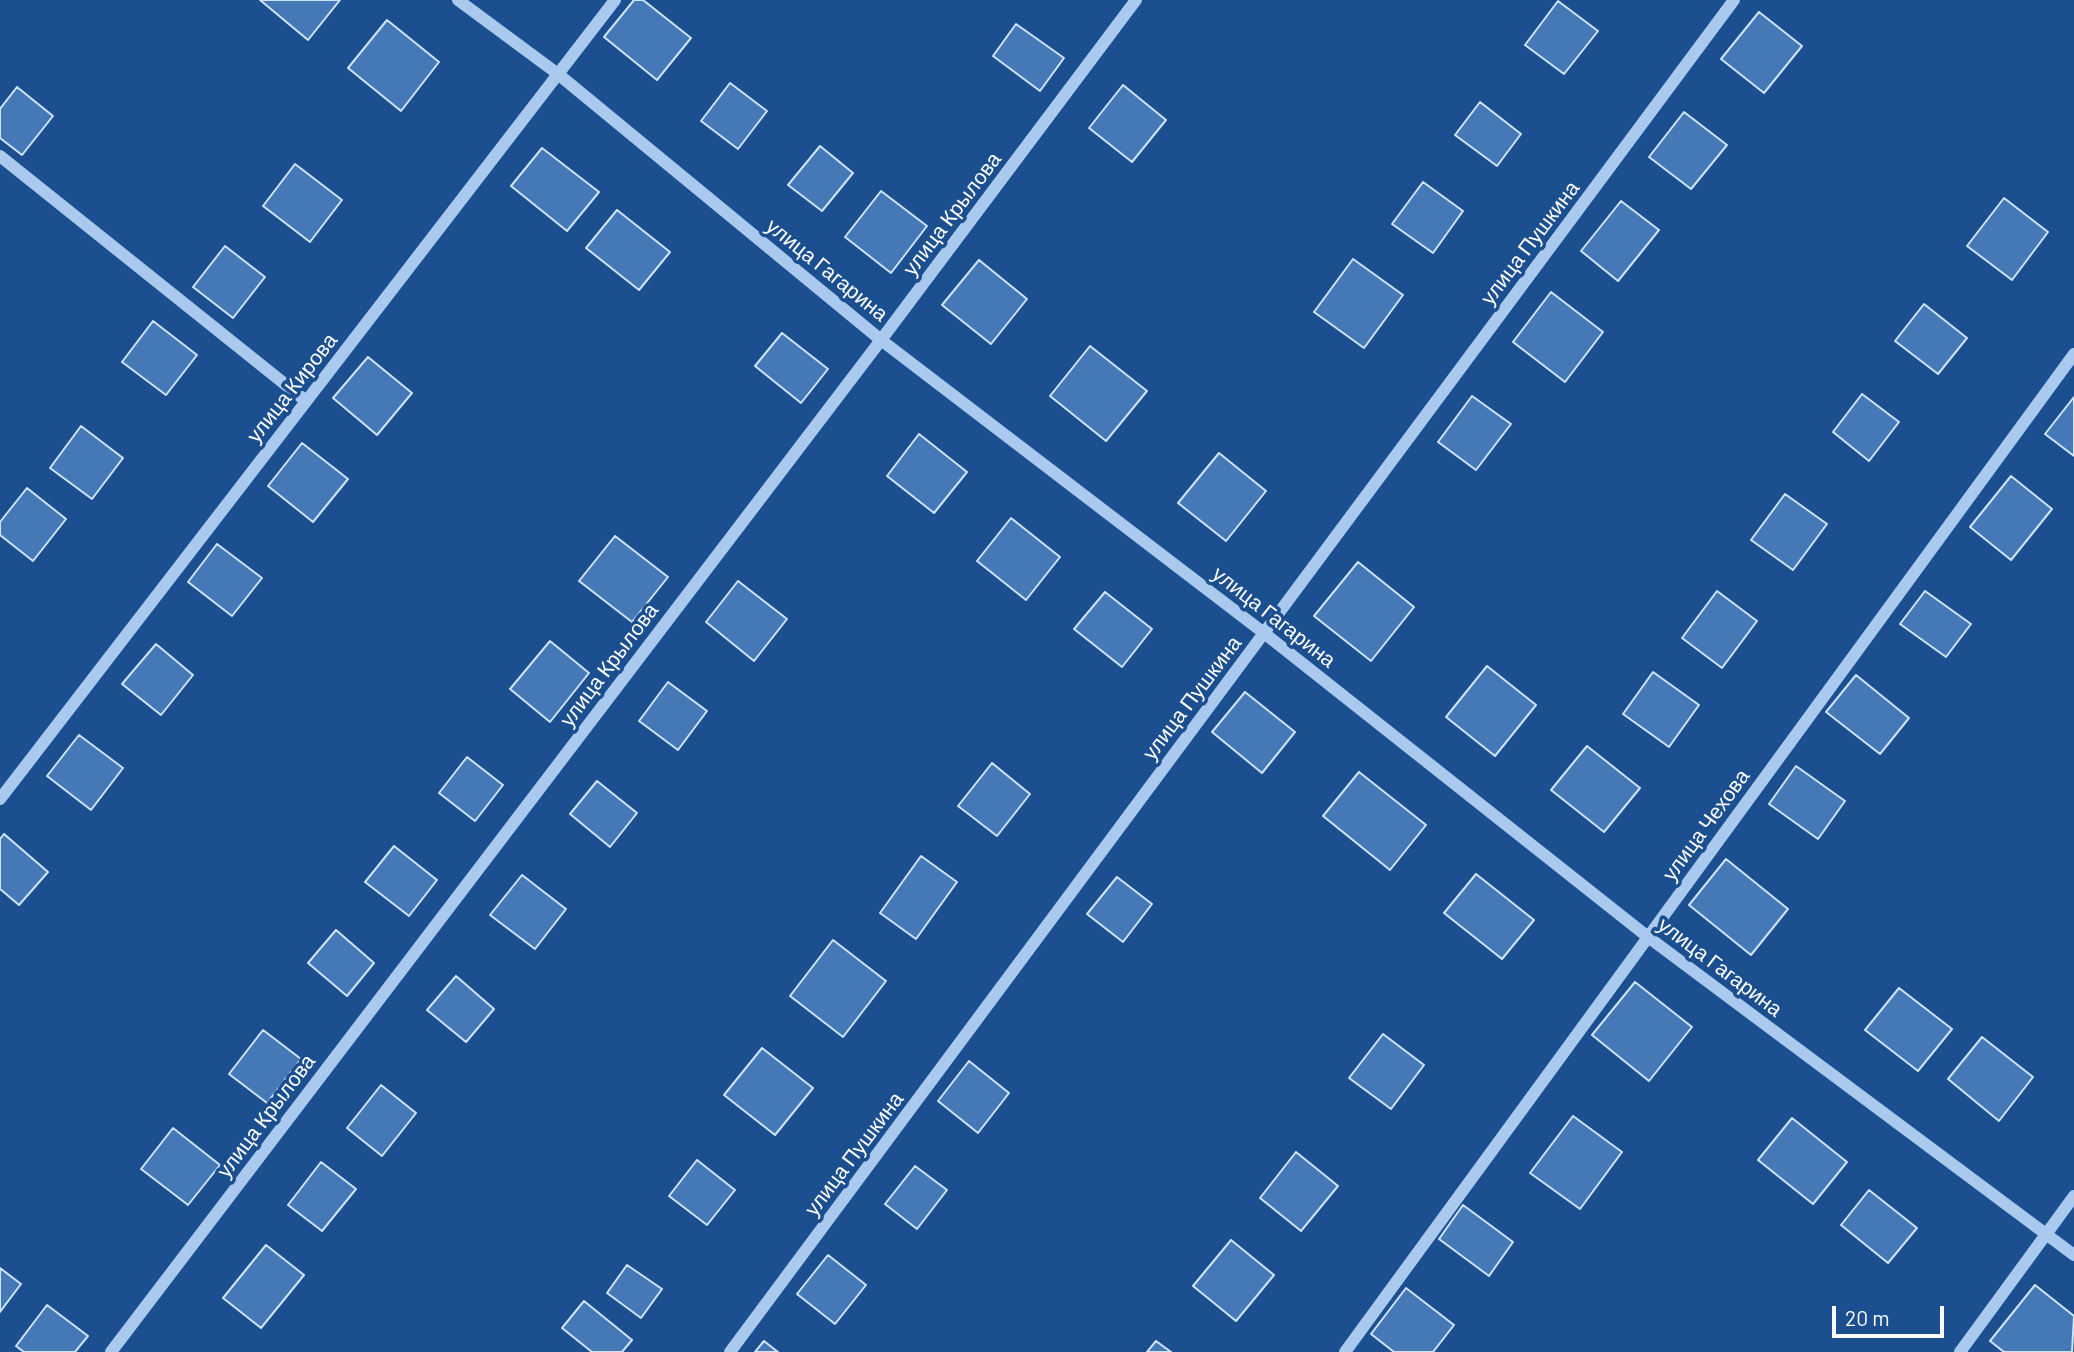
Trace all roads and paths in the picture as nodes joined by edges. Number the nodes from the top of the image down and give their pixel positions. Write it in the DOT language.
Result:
graph roads {
  1 [pos="458,0"];
  2 [pos="615,0"];
  3 [pos="1136,0"];
  4 [pos="1734,0"];
  5 [pos="558,74"];
  6 [pos="0,156"];
  7 [pos="881,340"];
  8 [pos="2074,354"];
  9 [pos="306,401"];
  10 [pos="1264,633"];
  11 [pos="0,799"];
  12 [pos="1648,937"];
  13 [pos="2074,1196"];
  14 [pos="2046,1235"];
  15 [pos="2074,1255"];
  16 [pos="111,1352"];
  17 [pos="730,1352"];
  18 [pos="1345,1352"];
  19 [pos="1960,1352"];
  1 -- 5 [label="street, улица Гагарина"];
  2 -- 5 [label="street, улица Кирова"];
  3 -- 7 [label="street, улица Крылова"];
  4 -- 10 [label="street, улица Пушкина"];
  5 -- 7 [label="street, улица Гагарина"];
  5 -- 9 [label="street, улица Кирова"];
  6 -- 9 [label="street"];
  7 -- 10 [label="street, улица Гагарина"];
  7 -- 16 [label="street, улица Крылова"];
  8 -- 12 [label="street, улица Чехова"];
  9 -- 11 [label="street, улица Кирова"];
  10 -- 12 [label="street, улица Гагарина"];
  10 -- 17 [label="street, улица Пушкина"];
  12 -- 14 [label="street, улица Гагарина"];
  12 -- 18 [label="street, улица Чехова"];
  13 -- 14 [label="street"];
  14 -- 15 [label="street, улица Гагарина"];
  14 -- 19 [label="street"];
}
